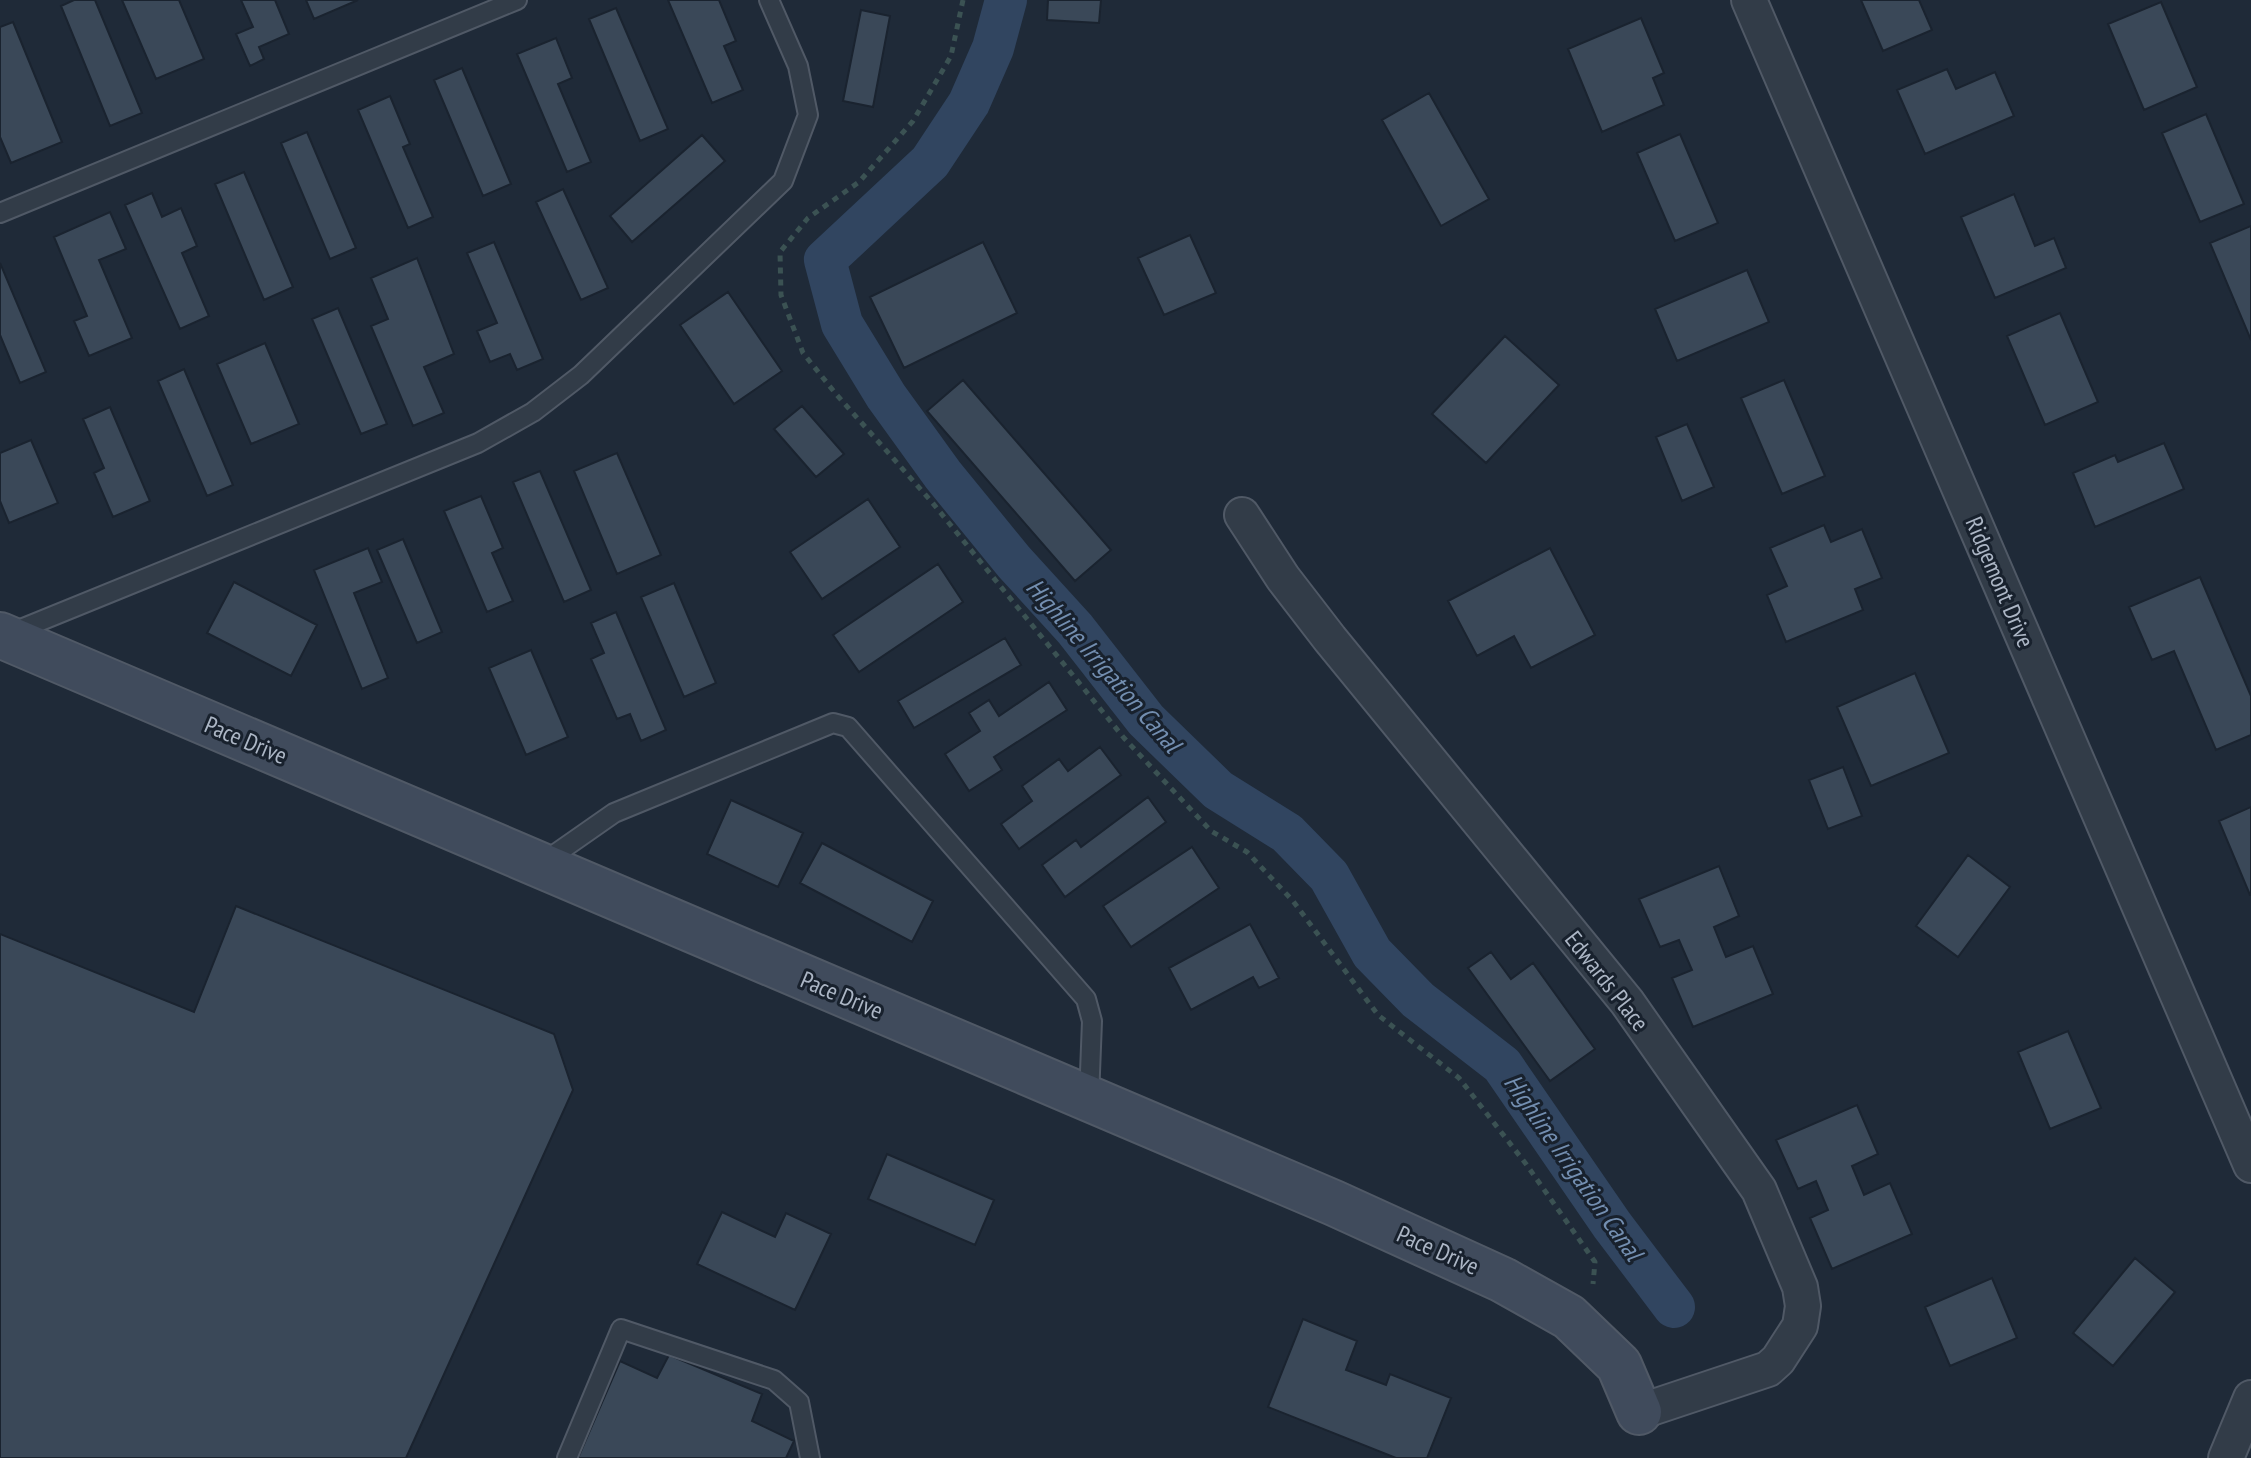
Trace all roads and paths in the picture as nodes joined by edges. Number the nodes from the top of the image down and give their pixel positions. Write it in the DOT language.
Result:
graph roads {
  1 [pos="517,0"];
  2 [pos="769,0"];
  3 [pos="963,0"];
  4 [pos="1749,0"];
  5 [pos="0,213"];
  6 [pos="1242,515"];
  7 [pos="2,635"];
  8 [pos="539,865"];
  9 [pos="1089,1099"];
  10 [pos="2251,1165"];
  11 [pos="1589,1336"];
  12 [pos="2251,1398"];
  13 [pos="1639,1412"];
  14 [pos="567,1458"];
  15 [pos="810,1458"];
  16 [pos="2226,1458"];
  1 -- 5 [label="lane"];
  2 -- 7 [label="lane"];
  3 -- 11 [label="path"];
  4 -- 10 [label="street, Ridgemont Drive"];
  6 -- 13 [label="street, Edwards Place"];
  7 -- 8 [label="street, Pace Drive"];
  8 -- 9 [label="street, Pace Drive"];
  8 -- 9 [label="lane"];
  9 -- 11 [label="street, Pace Drive"];
  11 -- 13 [label="street, Pace Drive"];
  12 -- 16 [label="street"];
  14 -- 15 [label="lane"];
}
